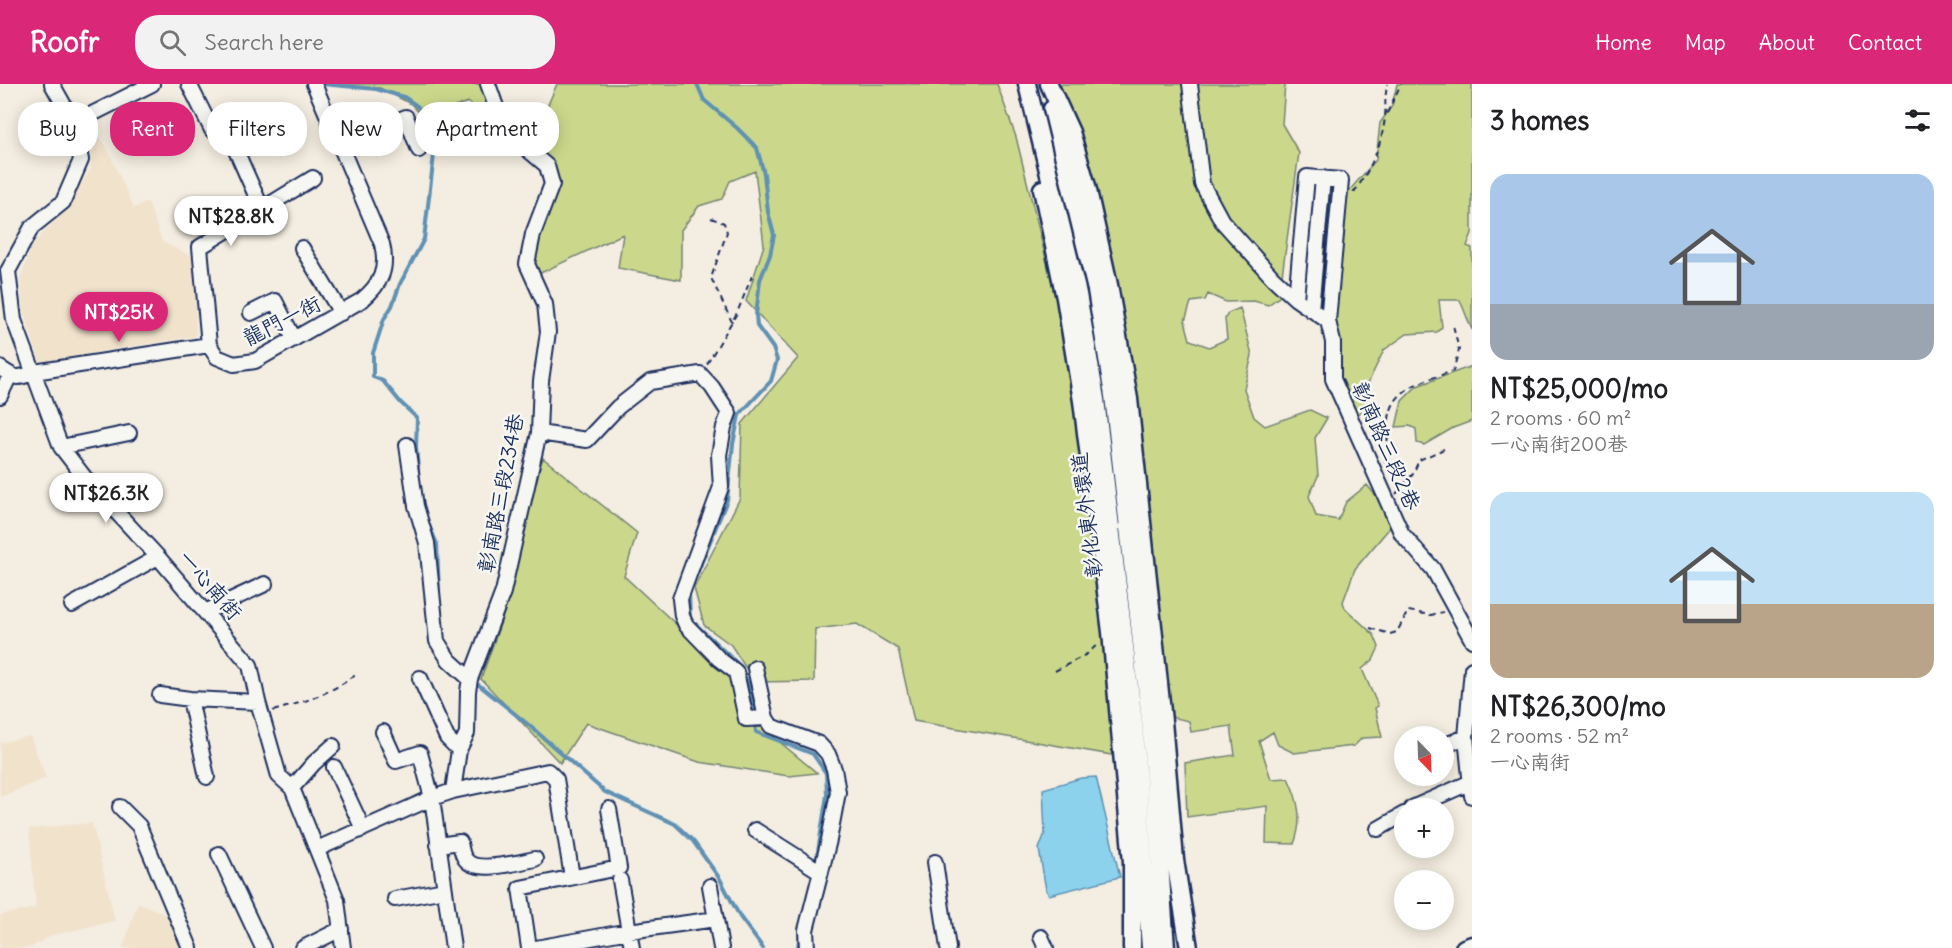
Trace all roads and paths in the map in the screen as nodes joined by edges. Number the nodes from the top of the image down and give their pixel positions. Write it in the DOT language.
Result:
graph roads {
  1 [pos="52,84"];
  2 [pos="152,84"];
  3 [pos="189,84"];
  4 [pos="314,84"];
  5 [pos="488,84"];
  6 [pos="1026,84"];
  7 [pos="1047,84"];
  8 [pos="1190,84"];
  9 [pos="1388,84"];
  10 [pos="1401,84"];
  11 [pos="62,102"];
  12 [pos="322,102"];
  13 [pos="98,111"];
  14 [pos="1385,115"];
  15 [pos="403,118"];
  16 [pos="207,120"];
  17 [pos="415,141"];
  18 [pos="80,156"];
  19 [pos="238,156"];
  20 [pos="345,156"];
  21 [pos="313,178"];
  22 [pos="1323,178"];
  23 [pos="1339,197"];
  24 [pos="262,209"];
  25 [pos="711,218"];
  26 [pos="302,248"];
  27 [pos="752,276"];
  28 [pos="1296,299"];
  29 [pos="1311,310"];
  30 [pos="251,313"];
  31 [pos="341,313"];
  32 [pos="1328,321"];
  33 [pos="732,322"];
  34 [pos="1454,325"];
  35 [pos="294,339"];
  36 [pos="209,345"];
  37 [pos="5,371"];
  38 [pos="34,372"];
  39 [pos="700,374"];
  40 [pos="0,396"];
  41 [pos="129,433"];
  42 [pos="539,433"];
  43 [pos="407,446"];
  44 [pos="61,447"];
  45 [pos="1444,449"];
  46 [pos="1378,478"];
  47 [pos="1388,502"];
  48 [pos="158,556"];
  49 [pos="265,584"];
  50 [pos="72,605"];
  51 [pos="1454,608"];
  52 [pos="205,612"];
  53 [pos="1370,628"];
  54 [pos="1111,632"];
  55 [pos="1472,640"];
  56 [pos="755,668"];
  57 [pos="1472,669"];
  58 [pos="1055,671"];
  59 [pos="356,674"];
  60 [pos="420,678"];
  61 [pos="471,679"];
  62 [pos="160,695"];
  63 [pos="190,699"];
  64 [pos="260,708"];
  65 [pos="1470,712"];
  66 [pos="766,718"];
  67 [pos="383,732"];
  68 [pos="1466,736"];
  69 [pos="1454,741"];
  70 [pos="333,746"];
  71 [pos="459,750"];
  72 [pos="334,767"];
  73 [pos="207,777"];
  74 [pos="292,788"];
  75 [pos="1471,789"];
  76 [pos="453,791"];
  77 [pos="432,798"];
  78 [pos="1443,798"];
  79 [pos="120,807"];
  80 [pos="609,809"];
  81 [pos="1394,820"];
  82 [pos="363,829"];
  83 [pos="755,830"];
  84 [pos="1378,830"];
  85 [pos="438,844"];
  86 [pos="317,849"];
  87 [pos="219,854"];
  88 [pos="535,859"];
  89 [pos="934,862"];
  90 [pos="820,872"];
  91 [pos="572,878"];
  92 [pos="620,880"];
  93 [pos="710,886"];
  94 [pos="445,890"];
  95 [pos="395,898"];
  96 [pos="716,919"];
  97 [pos="341,929"];
  98 [pos="629,931"];
  99 [pos="1472,945"];
  100 [pos="190,948"];
  101 [pos="263,948"];
  102 [pos="303,948"];
  103 [pos="343,948"];
  104 [pos="453,948"];
  105 [pos="529,948"];
  106 [pos="536,948"];
  107 [pos="632,948"];
  108 [pos="721,948"];
  109 [pos="807,948"];
  110 [pos="948,948"];
  111 [pos="1132,948"];
  112 [pos="1150,948"];
  113 [pos="1167,948"];
  114 [pos="1189,948"];
  115 [pos="1464,948"];
  1 -- 11 [label="street, 一心南街"];
  2 -- 13 [label="street"];
  3 -- 16 [label="street"];
  4 -- 12 [label="street"];
  5 -- 42 [label="street, 彰南路三段234巷"];
  6 -- 54 [label="main road"];
  6 -- 112 [label="main road, 彰化東外環道"];
  7 -- 113 [label="main road, 彰化東外環道"];
  7 -- 114 [label="main road"];
  8 -- 28 [label="street"];
  9 -- 14 [label="path"];
  10 -- 14 [label="path"];
  14 -- 23 [label="path"];
  15 -- 17 [label="street"];
  18 -- 38 [label="street, 一心南街"];
  19 -- 24 [label="street"];
  20 -- 31 [label="street, 龍門一街"];
  21 -- 24 [label="street"];
  22 -- 23 [label="street"];
  22 -- 28 [label="street"];
  22 -- 29 [label="street"];
  23 -- 32 [label="street, 彰南路三段2巷"];
  24 -- 36 [label="street"];
  25 -- 33 [label="path"];
  26 -- 31 [label="street"];
  27 -- 33 [label="path"];
  28 -- 29 [label="street"];
  29 -- 32 [label="street"];
  30 -- 35 [label="street"];
  31 -- 35 [label="street, 龍門一街"];
  32 -- 46 [label="street, 彰南路三段2巷"];
  33 -- 39 [label="path"];
  34 -- 46 [label="path"];
  35 -- 36 [label="street, 龍門一街"];
  36 -- 38 [label="street"];
  37 -- 38 [label="street"];
  37 -- 40 [label="street"];
  38 -- 44 [label="street, 一心南街"];
  39 -- 42 [label="street"];
  39 -- 66 [label="street"];
  41 -- 44 [label="street"];
  42 -- 61 [label="street, 彰南路三段234巷"];
  43 -- 61 [label="street"];
  44 -- 48 [label="street, 一心南街"];
  45 -- 47 [label="path"];
  46 -- 47 [label="street, 彰南路三段2巷"];
  47 -- 51 [label="street, 彰南路三段2巷"];
  48 -- 50 [label="street"];
  48 -- 52 [label="street, 一心南街"];
  49 -- 52 [label="street"];
  51 -- 53 [label="path"];
  51 -- 55 [label="street, 彰南路三段2巷"];
  52 -- 64 [label="street, 一心南街"];
  54 -- 58 [label="path"];
  54 -- 111 [label="main road"];
  56 -- 66 [label="street"];
  57 -- 65 [label="street"];
  59 -- 64 [label="path"];
  60 -- 71 [label="street"];
  61 -- 71 [label="street, 彰南路三段234巷"];
  62 -- 63 [label="street"];
  63 -- 64 [label="street"];
  63 -- 73 [label="street"];
  64 -- 74 [label="street, 一心南街"];
  65 -- 68 [label="street"];
  66 -- 90 [label="street"];
  67 -- 77 [label="street"];
  68 -- 69 [label="street"];
  68 -- 75 [label="street"];
  70 -- 74 [label="street"];
  71 -- 76 [label="street, 彰南路三段234巷"];
  72 -- 82 [label="street"];
  74 -- 86 [label="street, 一心南街"];
  75 -- 78 [label="street"];
  76 -- 77 [label="street"];
  76 -- 91 [label="street"];
  77 -- 82 [label="street"];
  77 -- 85 [label="street"];
  79 -- 100 [label="street"];
  80 -- 91 [label="street"];
  81 -- 84 [label="street"];
  82 -- 86 [label="street"];
  83 -- 90 [label="street"];
  85 -- 88 [label="street"];
  85 -- 94 [label="street"];
  86 -- 97 [label="street, 一心南街"];
  87 -- 101 [label="street"];
  89 -- 110 [label="street"];
  90 -- 109 [label="street"];
  91 -- 105 [label="street"];
  92 -- 98 [label="street"];
  93 -- 96 [label="street"];
  94 -- 95 [label="street"];
  94 -- 104 [label="street"];
  96 -- 98 [label="street"];
  96 -- 108 [label="street"];
  97 -- 102 [label="street"];
  97 -- 103 [label="street, 一心南街"];
  98 -- 106 [label="street"];
  98 -- 107 [label="street"];
  99 -- 115 [label="main road"];
}
